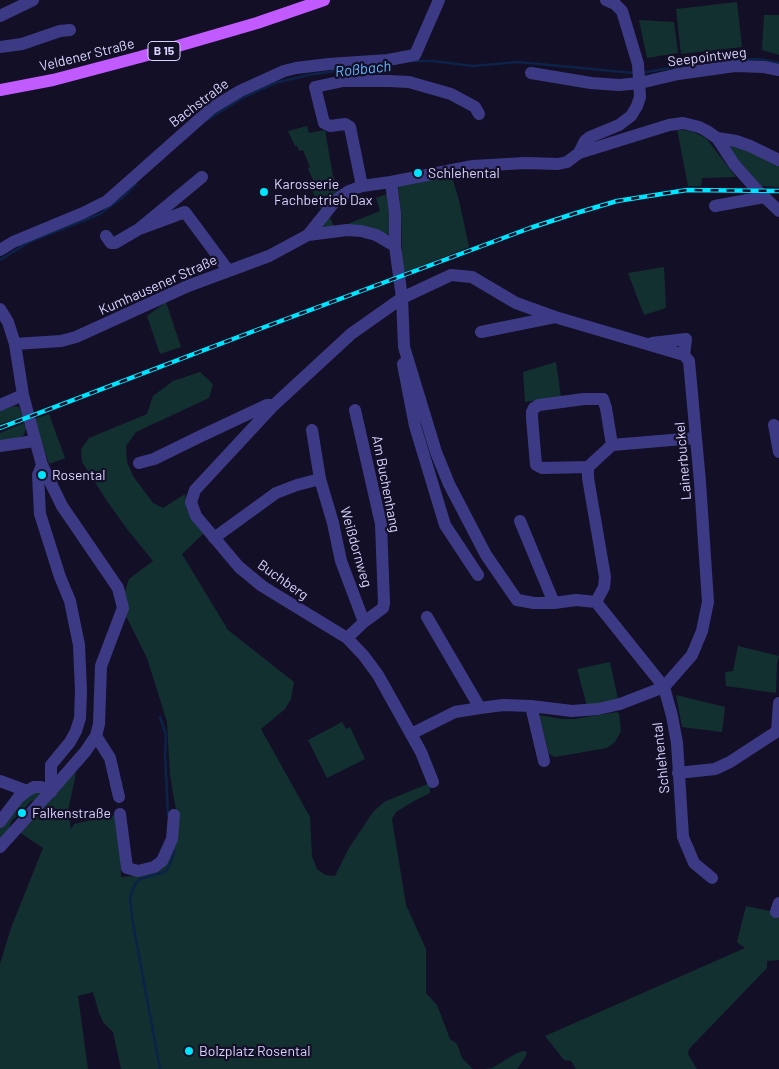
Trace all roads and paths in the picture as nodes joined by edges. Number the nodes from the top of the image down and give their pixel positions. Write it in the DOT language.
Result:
graph roads {
  1 [pos="33,0"];
  2 [pos="324,0"];
  3 [pos="439,0"];
  4 [pos="606,0"];
  5 [pos="0,16"];
  6 [pos="70,30"];
  7 [pos="0,47"];
  8 [pos="779,70"];
  9 [pos="531,73"];
  10 [pos="640,81"];
  11 [pos="0,90"];
  12 [pos="479,114"];
  13 [pos="717,138"];
  14 [pos="579,154"];
  15 [pos="779,160"];
  16 [pos="202,177"];
  17 [pos="391,182"];
  18 [pos="362,186"];
  19 [pos="764,197"];
  20 [pos="175,199"];
  21 [pos="715,206"];
  22 [pos="779,210"];
  23 [pos="185,212"];
  24 [pos="139,229"];
  25 [pos="308,235"];
  26 [pos="106,236"];
  27 [pos="395,246"];
  28 [pos="0,250"];
  29 [pos="228,270"];
  30 [pos="402,298"];
  31 [pos="0,309"];
  32 [pos="555,317"];
  33 [pos="481,332"];
  34 [pos="15,344"];
  35 [pos="404,347"];
  36 [pos="22,396"];
  37 [pos="0,405"];
  38 [pos="274,405"];
  39 [pos="356,410"];
  40 [pos="774,425"];
  41 [pos="312,430"];
  42 [pos="695,438"];
  43 [pos="34,442"];
  44 [pos="612,444"];
  45 [pos="0,446"];
  46 [pos="779,452"];
  47 [pos="139,464"];
  48 [pos="42,465"];
  49 [pos="588,467"];
  50 [pos="320,479"];
  51 [pos="520,521"];
  52 [pos="214,538"];
  53 [pos="478,575"];
  54 [pos="596,602"];
  55 [pos="554,603"];
  56 [pos="428,617"];
  57 [pos="364,622"];
  58 [pos="347,638"];
  59 [pos="664,687"];
  60 [pos="779,703"];
  61 [pos="531,706"];
  62 [pos="480,708"];
  63 [pos="778,731"];
  64 [pos="412,734"];
  65 [pos="96,736"];
  66 [pos="544,760"];
  67 [pos="678,773"];
  68 [pos="0,780"];
  69 [pos="433,782"];
  70 [pos="27,791"];
  71 [pos="50,792"];
  72 [pos="118,798"];
  73 [pos="120,814"];
  74 [pos="174,815"];
  75 [pos="0,822"];
  76 [pos="0,847"];
  77 [pos="712,878"];
  1 -- 5 [label="street"];
  2 -- 11 [label="main road, Veldener Straße / B 15"];
  3 -- 28 [label="street, Bachstraße"];
  4 -- 10 [label="street"];
  6 -- 7 [label="street"];
  8 -- 10 [label="street, Seepointweg"];
  9 -- 10 [label="street, Seepointweg"];
  10 -- 14 [label="street"];
  12 -- 18 [label="street"];
  13 -- 14 [label="street, Kumhausener Straße"];
  13 -- 15 [label="street, Kumhausener Straße"];
  13 -- 19 [label="street"];
  14 -- 17 [label="street, Kumhausener Straße"];
  16 -- 20 [label="street"];
  17 -- 18 [label="street, Kumhausener Straße"];
  17 -- 27 [label="street"];
  18 -- 25 [label="street, Kumhausener Straße"];
  19 -- 21 [label="street"];
  19 -- 22 [label="street"];
  20 -- 23 [label="street"];
  20 -- 24 [label="street"];
  23 -- 24 [label="street"];
  23 -- 29 [label="street"];
  24 -- 26 [label="street"];
  25 -- 27 [label="street, Kumhausener Straße"];
  25 -- 29 [label="street, Kumhausener Straße"];
  27 -- 30 [label="street"];
  29 -- 34 [label="street, Kumhausener Straße"];
  30 -- 32 [label="street, Lainerbuckel"];
  30 -- 35 [label="street"];
  30 -- 38 [label="street, Buchberg"];
  31 -- 34 [label="street"];
  32 -- 33 [label="street, Lainerbuckel"];
  32 -- 42 [label="street, Lainerbuckel"];
  34 -- 36 [label="street"];
  35 -- 53 [label="street"];
  35 -- 55 [label="street"];
  36 -- 37 [label="street"];
  36 -- 43 [label="street"];
  38 -- 47 [label="street, Buchberg"];
  38 -- 52 [label="street, Buchberg"];
  39 -- 57 [label="street, Am Buchenhang"];
  40 -- 46 [label="street"];
  41 -- 50 [label="street, Weißdornweg"];
  42 -- 44 [label="street"];
  42 -- 59 [label="street, Lainerbuckel"];
  43 -- 45 [label="street"];
  43 -- 48 [label="street"];
  44 -- 49 [label="street"];
  44 -- 49 [label="street"];
  48 -- 65 [label="street"];
  48 -- 71 [label="street"];
  49 -- 54 [label="street"];
  50 -- 52 [label="street"];
  50 -- 57 [label="street, Weißdornweg"];
  51 -- 55 [label="street"];
  52 -- 58 [label="street, Buchberg"];
  54 -- 55 [label="street"];
  54 -- 59 [label="street, Schlehental"];
  56 -- 62 [label="street"];
  57 -- 58 [label="street, Am Buchenhang"];
  58 -- 64 [label="street, Buchberg"];
  59 -- 61 [label="street"];
  59 -- 67 [label="street, Schlehental"];
  60 -- 63 [label="street"];
  61 -- 62 [label="street"];
  61 -- 66 [label="street"];
  62 -- 64 [label="street"];
  63 -- 67 [label="street"];
  64 -- 69 [label="street, Buchberg"];
  65 -- 71 [label="street"];
  65 -- 72 [label="street"];
  67 -- 77 [label="street, Schlehental"];
  68 -- 70 [label="street"];
  70 -- 71 [label="street"];
  70 -- 75 [label="street"];
  71 -- 76 [label="street"];
  73 -- 74 [label="street"];
}
